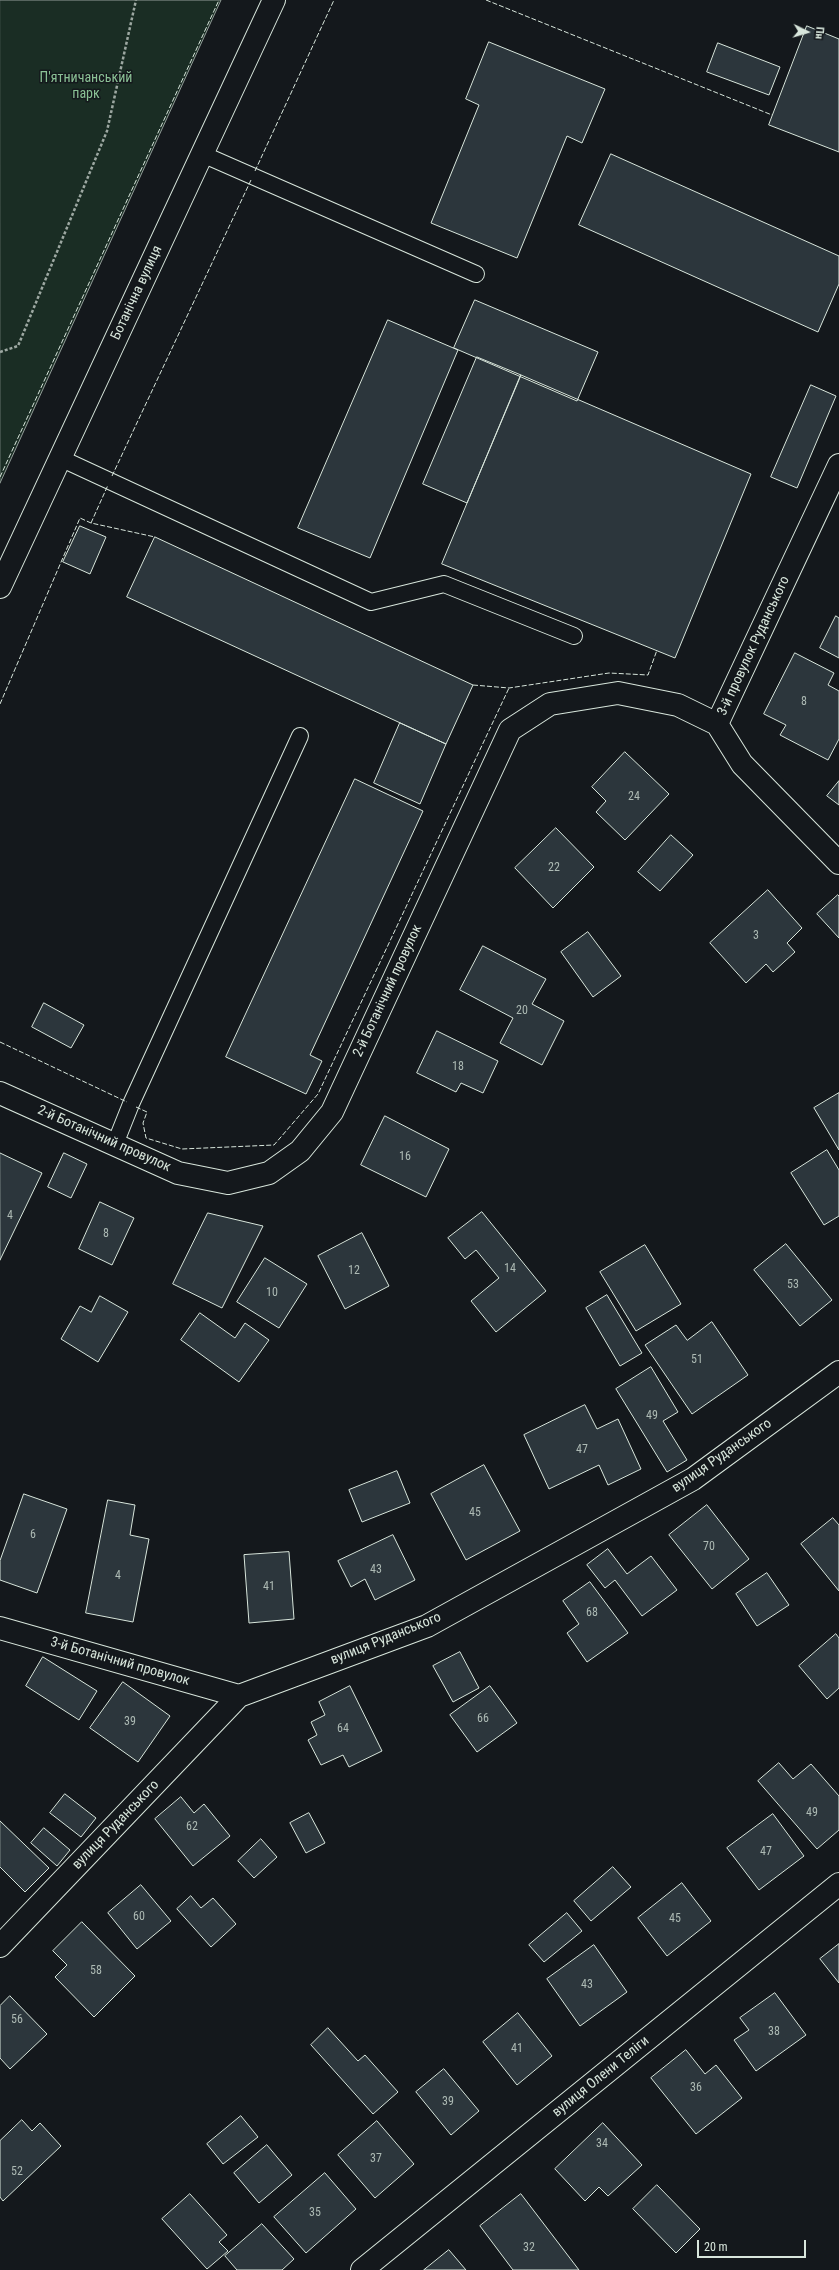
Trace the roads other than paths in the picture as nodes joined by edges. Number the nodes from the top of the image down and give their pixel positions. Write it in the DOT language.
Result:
graph roads {
  1 [pos="274,0"];
  2 [pos="202,154"];
  3 [pos="476,274"];
  4 [pos="60,458"];
  5 [pos="839,464"];
  6 [pos="0,587"];
  7 [pos="574,636"];
  8 [pos="717,724"];
  9 [pos="300,736"];
  10 [pos="839,863"];
  11 [pos="0,1092"];
  12 [pos="115,1144"];
  13 [pos="839,1372"];
  14 [pos="0,1628"];
  15 [pos="239,1696"];
  16 [pos="839,1884"];
  17 [pos="0,1946"];
  18 [pos="362,2270"];
  1 -- 2 [label="street, Ботанічна вулиця"];
  2 -- 3 [label="lane"];
  2 -- 4 [label="street, Ботанічна вулиця"];
  4 -- 6 [label="street, Ботанічна вулиця"];
  4 -- 7 [label="lane"];
  5 -- 8 [label="street, 3-й провулок Руданського"];
  8 -- 10 [label="street, 3-й провулок Руданського"];
  8 -- 12 [label="street, 2-й Ботанічний провулок"];
  9 -- 12 [label="lane"];
  11 -- 12 [label="street, 2-й Ботанічний провулок"];
  13 -- 15 [label="street, вулиця Руданського"];
  14 -- 15 [label="street, 3-й Ботанічний провулок"];
  15 -- 17 [label="street, вулиця Руданського"];
  16 -- 18 [label="street, вулиця Олени Теліги"];
}
